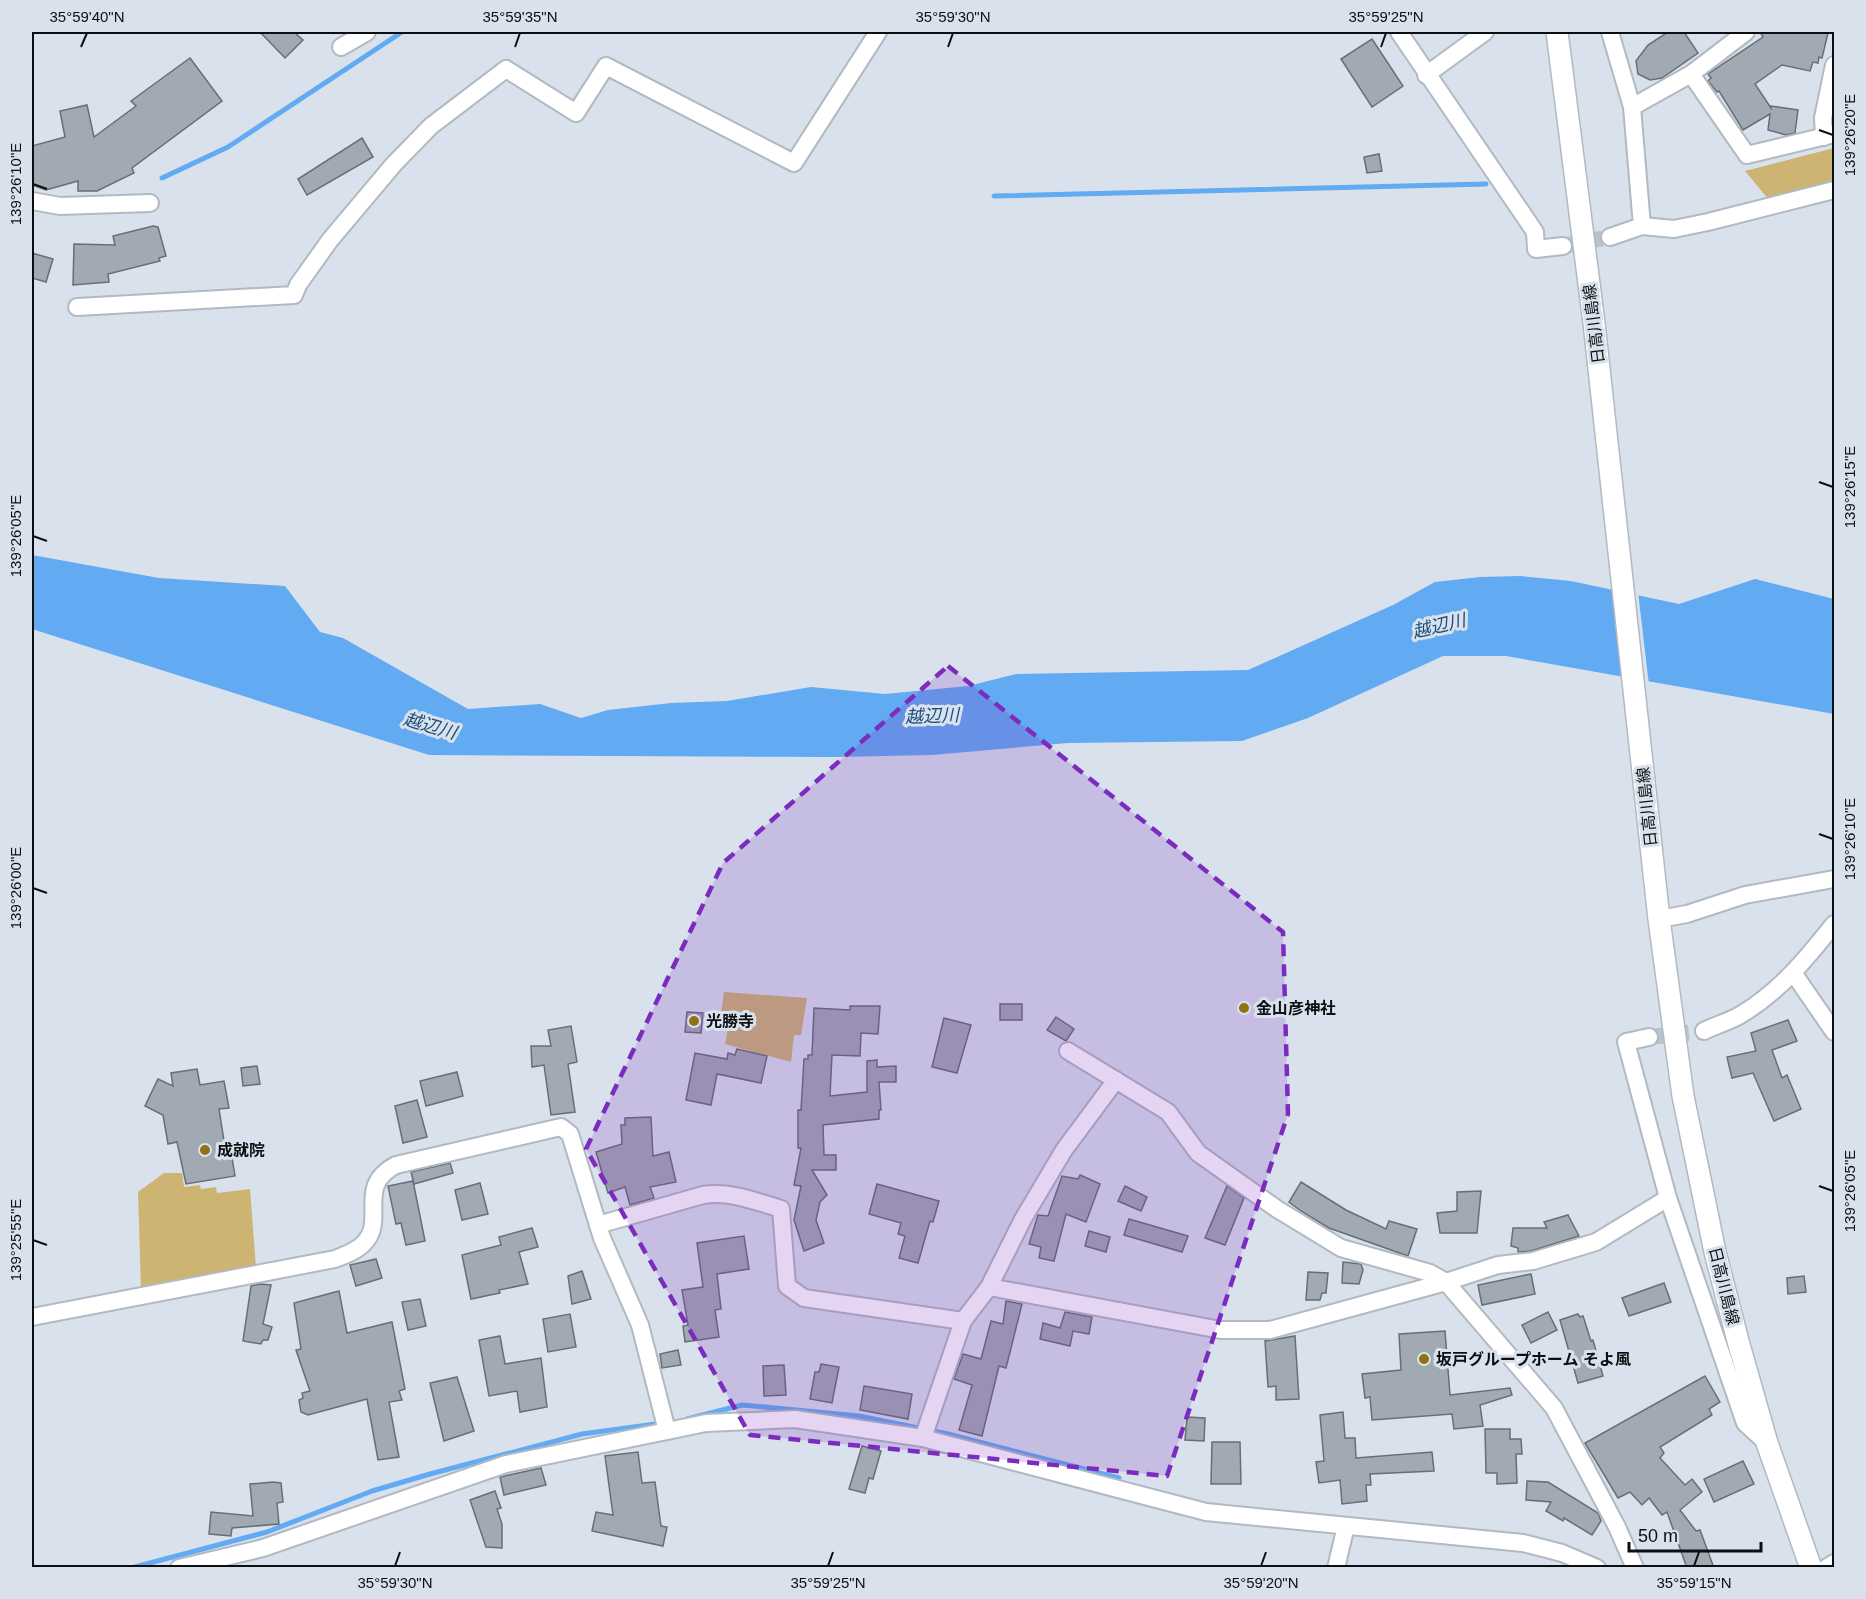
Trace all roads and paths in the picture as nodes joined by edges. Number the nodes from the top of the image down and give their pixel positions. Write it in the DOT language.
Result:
graph roads {
  1 [pos="367,32"];
  2 [pos="878,32"];
  3 [pos="1400,32"];
  4 [pos="1485,32"];
  5 [pos="1557,32"];
  6 [pos="1610,32"];
  7 [pos="1746,32"];
  8 [pos="341,47"];
  9 [pos="1834,65"];
  10 [pos="1691,74"];
  11 [pos="1426,75"];
  12 [pos="1632,107"];
  13 [pos="1829,135"];
  14 [pos="1834,190"];
  15 [pos="32,201"];
  16 [pos="150,203"];
  17 [pos="1642,226"];
  18 [pos="1610,237"];
  19 [pos="1563,246"];
  20 [pos="77,307"];
  21 [pos="1834,879"];
  22 [pos="1659,919"];
  23 [pos="1834,924"];
  24 [pos="1794,974"];
  25 [pos="1704,1031"];
  26 [pos="1834,1032"];
  27 [pos="1649,1037"];
  28 [pos="1068,1051"];
  29 [pos="1116,1080"];
  30 [pos="1668,1198"];
  31 [pos="598,1225"];
  32 [pos="1446,1281"];
  33 [pos="989,1287"];
  34 [pos="32,1317"];
  35 [pos="963,1321"];
  36 [pos="666,1425"];
  37 [pos="923,1438"];
  38 [pos="1767,1443"];
  39 [pos="1346,1526"];
  40 [pos="1834,1563"];
  41 [pos="179,1568"];
  42 [pos="1336,1568"];
  43 [pos="1597,1568"];
  44 [pos="1635,1568"];
  45 [pos="1811,1568"];
  46 [pos="1826,1568"];
  1 -- 8 [label="street"];
  2 -- 20 [label="street"];
  3 -- 11 [label="street"];
  4 -- 11 [label="street"];
  5 -- 22 [label="main road, 日高川島線"];
  6 -- 12 [label="street"];
  7 -- 10 [label="street"];
  9 -- 13 [label="street"];
  10 -- 12 [label="street"];
  10 -- 13 [label="street"];
  11 -- 19 [label="street"];
  12 -- 17 [label="street"];
  14 -- 17 [label="street"];
  15 -- 16 [label="street"];
  17 -- 18 [label="street"];
  21 -- 22 [label="street"];
  22 -- 38 [label="main road, 日高川島線"];
  23 -- 24 [label="street"];
  24 -- 25 [label="street"];
  24 -- 26 [label="street"];
  27 -- 30 [label="street"];
  28 -- 29 [label="street"];
  29 -- 32 [label="street"];
  29 -- 33 [label="street"];
  30 -- 32 [label="street"];
  30 -- 38 [label="street"];
  31 -- 34 [label="street"];
  31 -- 35 [label="street"];
  31 -- 36 [label="street"];
  32 -- 33 [label="street"];
  32 -- 44 [label="street"];
  33 -- 35 [label="street"];
  35 -- 37 [label="street"];
  36 -- 37 [label="street"];
  36 -- 41 [label="street"];
  37 -- 39 [label="street"];
  38 -- 45 [label="main road, 日高川島線"];
  39 -- 42 [label="street"];
  39 -- 43 [label="street"];
  40 -- 46 [label="street"];
}
